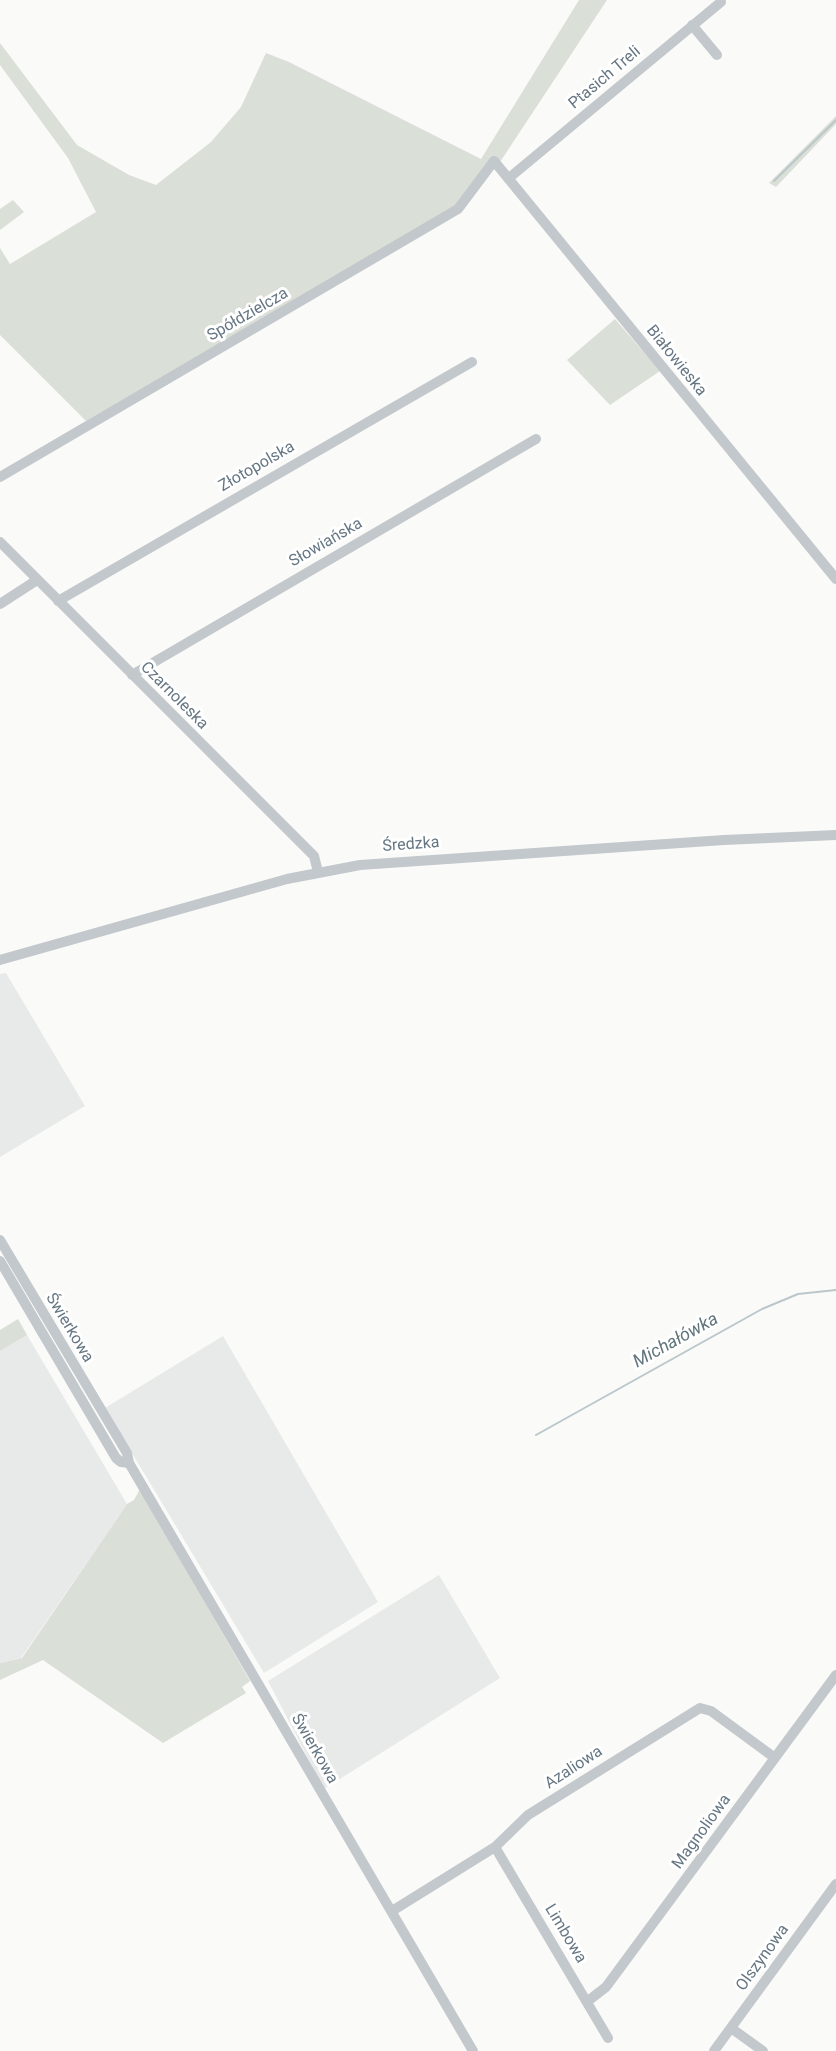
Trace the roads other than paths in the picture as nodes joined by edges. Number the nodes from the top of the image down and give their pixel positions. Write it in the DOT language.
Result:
graph roads {
  1 [pos="721,2"];
  2 [pos="692,26"];
  3 [pos="717,55"];
  4 [pos="494,161"];
  5 [pos="509,178"];
  6 [pos="472,362"];
  7 [pos="536,439"];
  8 [pos="0,477"];
  9 [pos="1,544"];
  10 [pos="836,579"];
  11 [pos="37,580"];
  12 [pos="58,601"];
  13 [pos="0,604"];
  14 [pos="132,675"];
  15 [pos="836,836"];
  16 [pos="318,872"];
  17 [pos="0,960"];
  18 [pos="0,1240"];
  19 [pos="0,1261"];
  20 [pos="129,1463"];
  21 [pos="836,1675"];
  22 [pos="775,1758"];
  23 [pos="495,1847"];
  24 [pos="836,1884"];
  25 [pos="392,1911"];
  26 [pos="588,2001"];
  27 [pos="730,2028"];
  28 [pos="608,2038"];
  29 [pos="473,2051"];
  30 [pos="714,2051"];
  31 [pos="763,2051"];
  1 -- 2 [label="street, Ptasich Treli"];
  2 -- 3 [label="street"];
  2 -- 5 [label="street, Ptasich Treli"];
  4 -- 5 [label="street, Białowieska"];
  4 -- 8 [label="street, Spółdzielcza"];
  5 -- 10 [label="street, Białowieska"];
  6 -- 12 [label="street, Złotopolska"];
  7 -- 14 [label="street, Słowiańska"];
  9 -- 11 [label="street, Czarnoleska"];
  11 -- 12 [label="street, Czarnoleska"];
  11 -- 13 [label="street"];
  12 -- 14 [label="street, Czarnoleska"];
  14 -- 16 [label="street, Czarnoleska"];
  15 -- 16 [label="street, Średzka"];
  16 -- 17 [label="street, Średzka"];
  18 -- 20 [label="street, Świerkowa"];
  19 -- 20 [label="street, Świerkowa"];
  20 -- 25 [label="street, Świerkowa"];
  21 -- 22 [label="street, Magnoliowa"];
  22 -- 23 [label="street, Azaliowa"];
  22 -- 26 [label="street, Magnoliowa"];
  23 -- 25 [label="street, Azaliowa"];
  23 -- 26 [label="street, Limbowa"];
  24 -- 27 [label="street, Olszynowa"];
  25 -- 29 [label="street, Świerkowa"];
  26 -- 28 [label="street, Limbowa"];
  27 -- 30 [label="street, Olszynowa"];
  27 -- 31 [label="street"];
}
